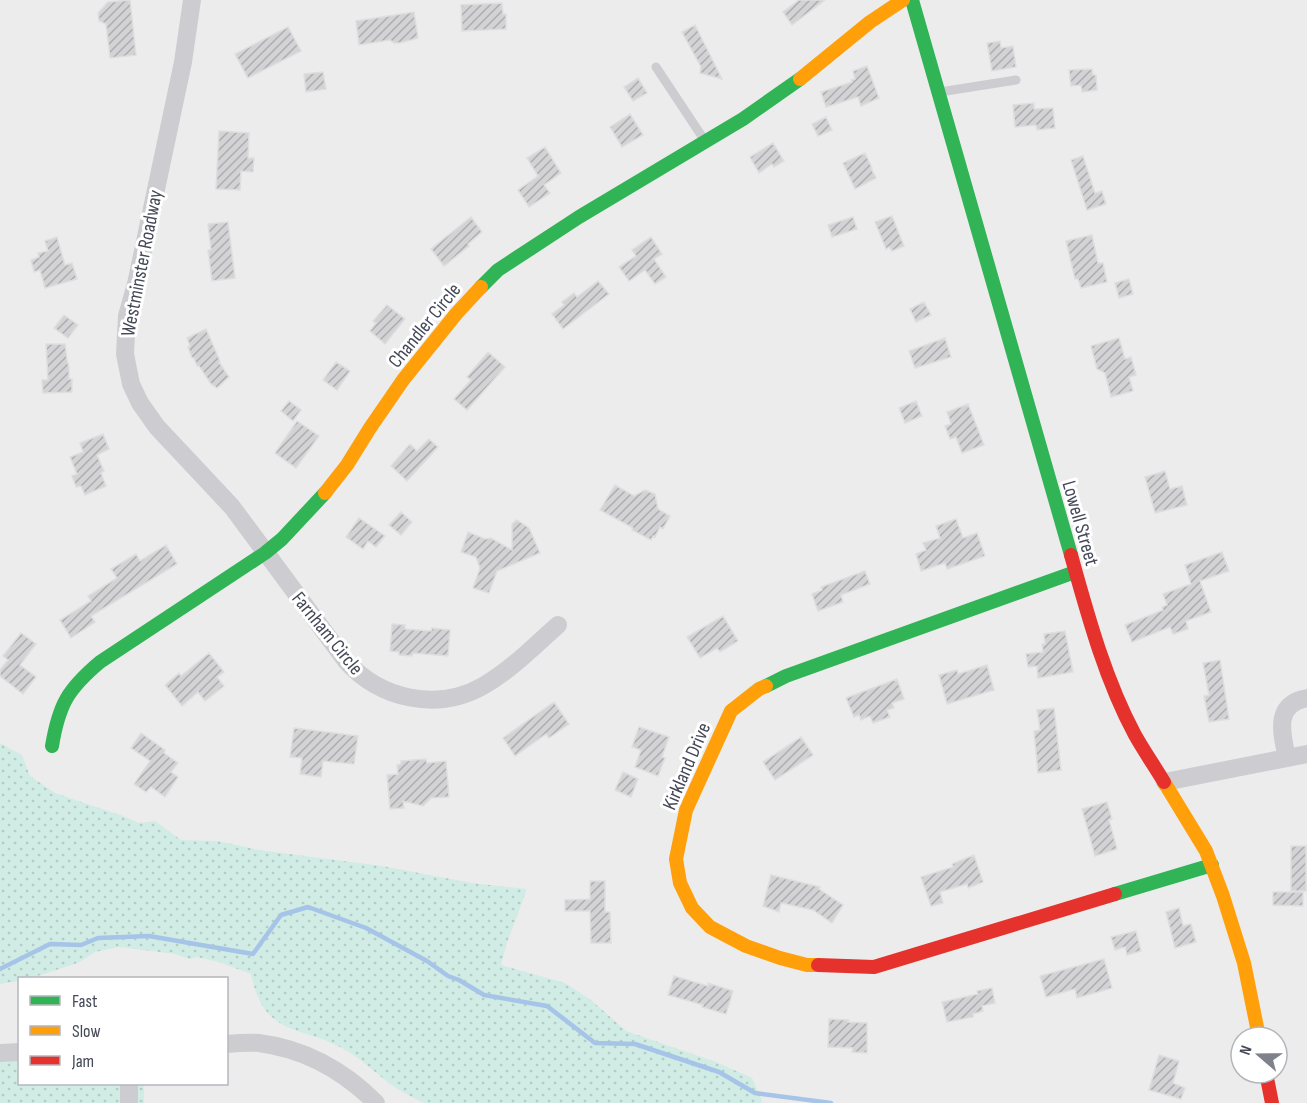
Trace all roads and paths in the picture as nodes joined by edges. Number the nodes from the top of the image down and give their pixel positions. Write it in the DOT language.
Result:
graph roads {
  1 [pos="192,0"];
  2 [pos="903,0"];
  3 [pos="912,0"];
  4 [pos="656,67"];
  5 [pos="1016,80"];
  6 [pos="937,93"];
  7 [pos="705,141"];
  8 [pos="265,553"];
  9 [pos="1075,572"];
  10 [pos="558,625"];
  11 [pos="1307,698"];
  12 [pos="52,746"];
  13 [pos="1307,754"];
  14 [pos="1287,758"];
  15 [pos="1165,782"];
  16 [pos="1212,865"];
  17 [pos="1257,1025"];
  18 [pos="228,1044"];
  19 [pos="18,1052"];
  20 [pos="0,1053"];
  21 [pos="129,1085"];
  22 [pos="1268,1085"];
  23 [pos="129,1103"];
  24 [pos="376,1103"];
  25 [pos="1272,1103"];
  1 -- 8 [label="street, Westminster Roadway"];
  2 -- 7 [label="street, Chandler Circle"];
  3 -- 6 [label="street, Lowell Street"];
  4 -- 7 [label="lane"];
  5 -- 6 [label="lane"];
  6 -- 9 [label="street, Lowell Street"];
  7 -- 8 [label="street, Chandler Circle"];
  8 -- 10 [label="street, Farnham Circle"];
  8 -- 12 [label="street, Chandler Circle"];
  9 -- 15 [label="street, Lowell Street"];
  9 -- 16 [label="street, Kirkland Drive"];
  11 -- 14 [label="street"];
  13 -- 14 [label="street"];
  14 -- 15 [label="street"];
  15 -- 16 [label="street, Lowell Street"];
  16 -- 17 [label="street, Lowell Street"];
  18 -- 24 [label="street"];
  19 -- 20 [label="street"];
  21 -- 23 [label="street"];
  22 -- 25 [label="street"];
}
